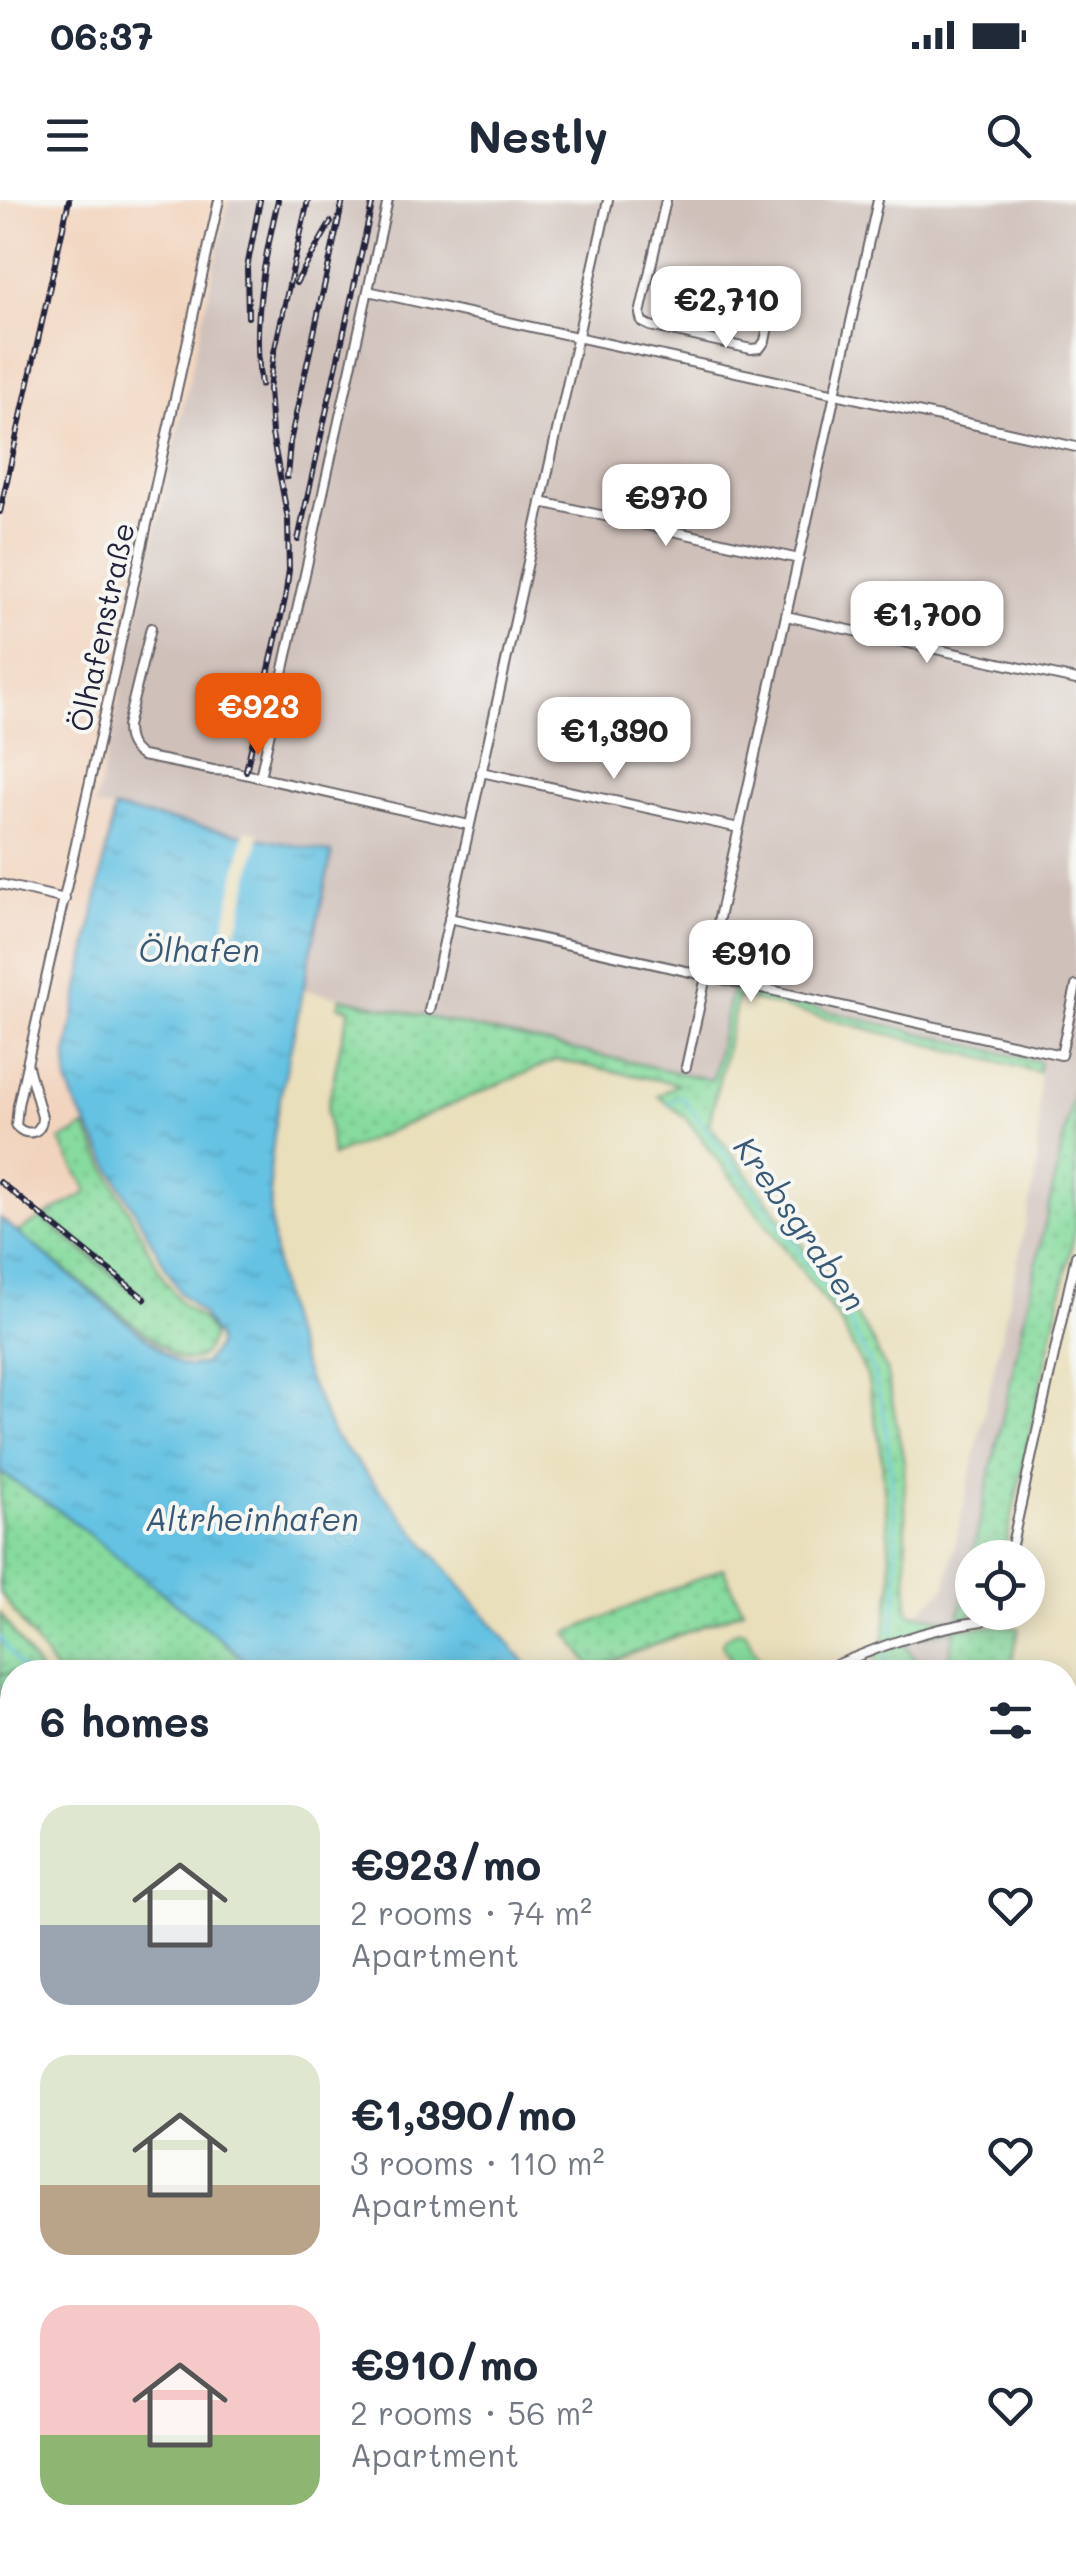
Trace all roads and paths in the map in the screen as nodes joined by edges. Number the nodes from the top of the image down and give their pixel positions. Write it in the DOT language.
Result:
graph roads {
  1 [pos="219,200"];
  2 [pos="388,200"];
  3 [pos="608,200"];
  4 [pos="878,200"];
  5 [pos="666,202"];
  6 [pos="368,291"];
  7 [pos="775,294"];
  8 [pos="577,337"];
  9 [pos="835,394"];
  10 [pos="1076,446"];
  11 [pos="541,502"];
  12 [pos="799,559"];
  13 [pos="786,616"];
  14 [pos="151,628"];
  15 [pos="1076,680"];
  16 [pos="481,772"];
  17 [pos="260,777"];
  18 [pos="470,825"];
  19 [pos="739,828"];
  20 [pos="0,884"];
  21 [pos="64,900"];
  22 [pos="449,918"];
  23 [pos="706,975"];
  24 [pos="1076,986"];
  25 [pos="428,1010"];
  26 [pos="27,1064"];
  27 [pos="686,1066"];
  28 [pos="1076,1256"];
  29 [pos="1013,1540"];
  30 [pos="955,1625"];
  31 [pos="848,1660"];
  1 -- 21 [label="street, Ölhafenstraße"];
  2 -- 6 [label="street"];
  3 -- 8 [label="street"];
  4 -- 9 [label="street"];
  5 -- 7 [label="street"];
  6 -- 8 [label="street"];
  6 -- 17 [label="street"];
  8 -- 9 [label="street"];
  8 -- 11 [label="street"];
  9 -- 10 [label="street"];
  9 -- 12 [label="street"];
  11 -- 12 [label="street"];
  11 -- 16 [label="street"];
  12 -- 13 [label="street"];
  13 -- 15 [label="street"];
  13 -- 19 [label="street"];
  14 -- 17 [label="street"];
  16 -- 18 [label="street"];
  16 -- 19 [label="street"];
  17 -- 18 [label="street"];
  18 -- 22 [label="street"];
  19 -- 23 [label="street"];
  20 -- 21 [label="street"];
  21 -- 26 [label="street, Ölhafenstraße"];
  22 -- 23 [label="street"];
  22 -- 25 [label="street"];
  23 -- 24 [label="street"];
  23 -- 27 [label="street"];
  26 -- 26 [label="street, Ölhafenstraße"];
  28 -- 29 [label="street"];
  30 -- 31 [label="street"];
}
